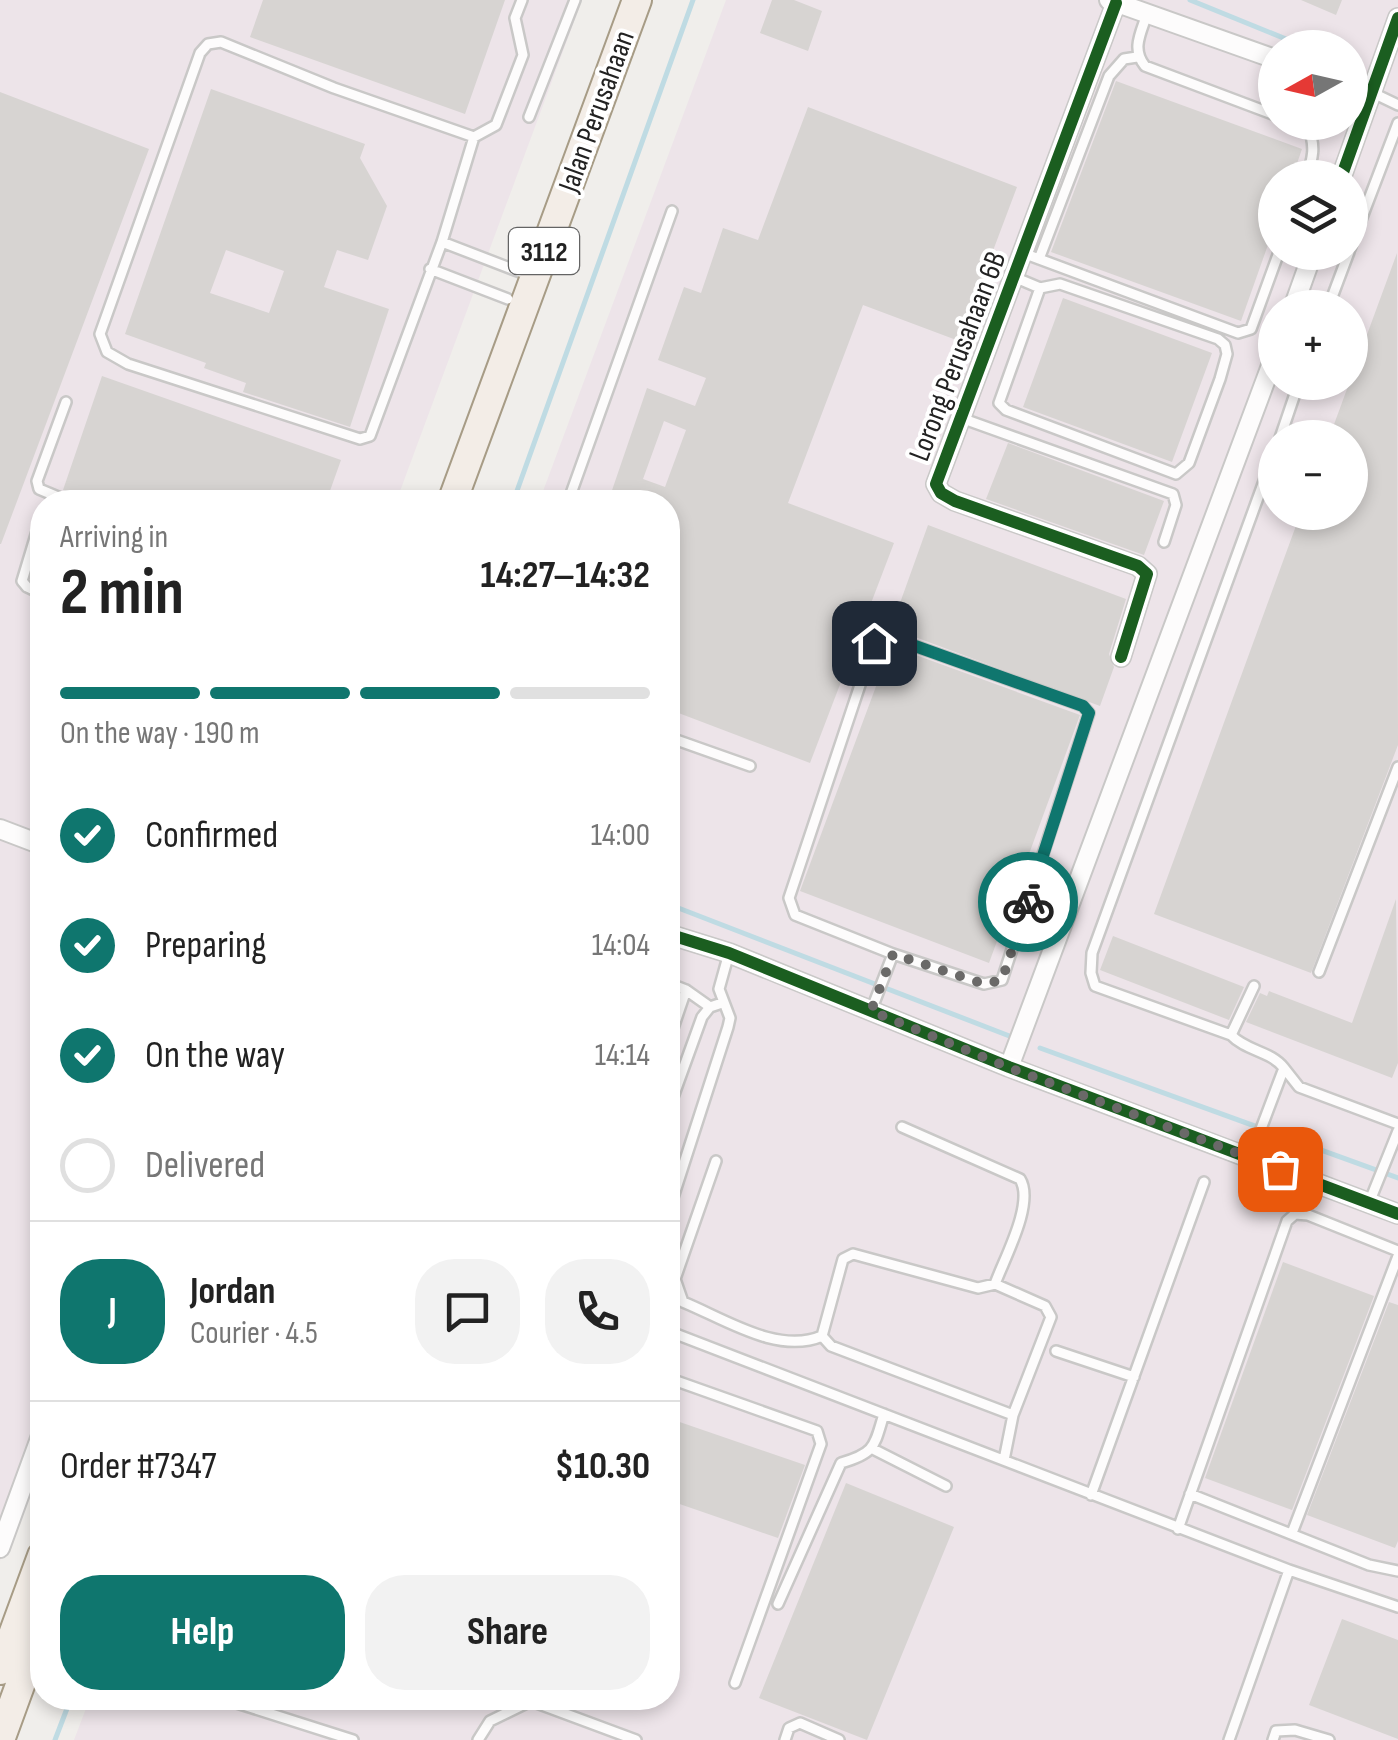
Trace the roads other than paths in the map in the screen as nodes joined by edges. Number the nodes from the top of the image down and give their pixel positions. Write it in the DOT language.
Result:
graph roads {
  1 [pos="522,0"];
  2 [pos="575,0"];
  3 [pos="620,0"];
  4 [pos="637,0"];
  5 [pos="1112,2"];
  6 [pos="1147,14"];
  7 [pos="1398,18"];
  8 [pos="1258,53"];
  9 [pos="1137,57"];
  10 [pos="1368,91"];
  11 [pos="1373,93"];
  12 [pos="1398,104"];
  13 [pos="1258,109"];
  14 [pos="529,117"];
  15 [pos="1398,123"];
  16 [pos="474,137"];
  17 [pos="1348,160"];
  18 [pos="1368,201"];
  19 [pos="672,211"];
  20 [pos="442,242"];
  21 [pos="1031,256"];
  22 [pos="430,270"];
  23 [pos="1272,270"];
  24 [pos="520,272"];
  25 [pos="1014,277"];
  26 [pos="1040,288"];
  27 [pos="508,300"];
  28 [pos="1258,400"];
  29 [pos="66,402"];
  30 [pos="961,418"];
  31 [pos="41,490"];
  32 [pos="439,490"];
  33 [pos="456,490"];
  34 [pos="572,490"];
  35 [pos="1258,497"];
  36 [pos="1164,542"];
  37 [pos="30,554"];
  38 [pos="30,588"];
  39 [pos="1121,657"];
  40 [pos="680,741"];
  41 [pos="750,766"];
  42 [pos="1398,767"];
  43 [pos="0,829"];
  44 [pos="30,840"];
  45 [pos="680,938"];
  46 [pos="728,953"];
  47 [pos="893,954"];
  48 [pos="1319,972"];
  49 [pos="1254,986"];
  50 [pos="680,988"];
  51 [pos="686,990"];
  52 [pos="722,1003"];
  53 [pos="873,1005"];
  54 [pos="710,1007"];
  55 [pos="680,1008"];
  56 [pos="1230,1034"];
  57 [pos="1010,1068"];
  58 [pos="1284,1068"];
  59 [pos="680,1076"];
  60 [pos="902,1127"];
  61 [pos="1397,1132"];
  62 [pos="1250,1158"];
  63 [pos="716,1161"];
  64 [pos="680,1176"];
  65 [pos="1204,1182"];
  66 [pos="1369,1203"];
  67 [pos="1398,1214"];
  68 [pos="1398,1254"];
  69 [pos="680,1265"];
  70 [pos="994,1284"];
  71 [pos="680,1293"];
  72 [pos="680,1336"];
  73 [pos="822,1336"];
  74 [pos="1056,1351"];
  75 [pos="1134,1377"];
  76 [pos="680,1382"];
  77 [pos="884,1414"];
  78 [pos="1013,1415"];
  79 [pos="872,1450"];
  80 [pos="1004,1460"];
  81 [pos="30,1466"];
  82 [pos="946,1486"];
  83 [pos="1190,1494"];
  84 [pos="1092,1495"];
  85 [pos="1178,1528"];
  86 [pos="1292,1534"];
  87 [pos="0,1548"];
  88 [pos="1289,1570"];
  89 [pos="1398,1571"];
  90 [pos="30,1589"];
  91 [pos="778,1604"];
  92 [pos="1398,1607"];
  93 [pos="30,1658"];
  94 [pos="0,1670"];
  95 [pos="735,1683"];
  96 [pos="259,1710"];
  97 [pos="509,1710"];
  98 [pos="555,1710"];
  99 [pos="0,1740"];
  100 [pos="353,1740"];
  101 [pos="478,1740"];
  102 [pos="636,1740"];
  103 [pos="784,1740"];
  104 [pos="839,1740"];
  105 [pos="1229,1740"];
  106 [pos="1273,1740"];
  107 [pos="1329,1740"];
  1 -- 16 [label="lane"];
  2 -- 14 [label="lane"];
  3 -- 24 [label="main road, Jalan Perusahaan / 3112"];
  4 -- 33 [label="main road, Jalan Perusahaan / 3112"];
  5 -- 6 [label="street"];
  5 -- 21 [label="street, Lorong Perusahaan 6B"];
  6 -- 8 [label="street"];
  6 -- 9 [label="lane"];
  7 -- 11 [label="street"];
  9 -- 13 [label="lane"];
  9 -- 21 [label="lane"];
  10 -- 11 [label="street"];
  11 -- 12 [label="lane"];
  11 -- 17 [label="street"];
  15 -- 18 [label="lane"];
  16 -- 20 [label="lane"];
  16 -- 22 [label="lane"];
  19 -- 34 [label="lane"];
  20 -- 22 [label="lane"];
  20 -- 24 [label="lane"];
  21 -- 23 [label="lane"];
  21 -- 25 [label="street, Lorong Perusahaan 6B"];
  22 -- 27 [label="lane"];
  24 -- 27 [label="main road, Jalan Perusahaan / 3112"];
  25 -- 26 [label="lane"];
  25 -- 30 [label="street, Lorong Perusahaan 6B"];
  26 -- 26 [label="lane"];
  27 -- 32 [label="main road, Jalan Perusahaan / 3112"];
  28 -- 57 [label="street"];
  29 -- 31 [label="lane"];
  30 -- 36 [label="lane"];
  30 -- 39 [label="street, Lorong Perusahaan 6B"];
  35 -- 56 [label="lane"];
  37 -- 38 [label="lane"];
  40 -- 41 [label="lane"];
  42 -- 48 [label="lane"];
  43 -- 44 [label="street"];
  45 -- 46 [label="street"];
  46 -- 52 [label="lane"];
  46 -- 53 [label="street"];
  47 -- 47 [label="lane"];
  47 -- 53 [label="lane"];
  49 -- 56 [label="lane"];
  50 -- 51 [label="lane"];
  51 -- 54 [label="lane"];
  51 -- 55 [label="lane"];
  52 -- 54 [label="lane"];
  52 -- 64 [label="lane"];
  53 -- 57 [label="street"];
  54 -- 59 [label="lane"];
  56 -- 58 [label="lane"];
  57 -- 62 [label="street"];
  58 -- 61 [label="lane"];
  58 -- 62 [label="lane"];
  60 -- 70 [label="lane"];
  61 -- 66 [label="lane"];
  62 -- 66 [label="street"];
  63 -- 69 [label="lane"];
  65 -- 75 [label="lane"];
  66 -- 67 [label="street"];
  68 -- 83 [label="lane"];
  68 -- 86 [label="lane"];
  70 -- 73 [label="lane"];
  70 -- 78 [label="lane"];
  71 -- 73 [label="lane"];
  72 -- 77 [label="lane"];
  73 -- 78 [label="lane"];
  74 -- 75 [label="lane"];
  75 -- 84 [label="lane"];
  76 -- 95 [label="lane"];
  77 -- 79 [label="lane"];
  77 -- 80 [label="lane"];
  78 -- 80 [label="lane"];
  79 -- 82 [label="lane"];
  79 -- 91 [label="lane"];
  80 -- 84 [label="lane"];
  81 -- 87 [label="street"];
  83 -- 85 [label="lane"];
  83 -- 86 [label="lane"];
  84 -- 85 [label="lane"];
  85 -- 88 [label="lane"];
  86 -- 89 [label="lane"];
  88 -- 92 [label="lane"];
  88 -- 105 [label="lane"];
  90 -- 94 [label="main road"];
  93 -- 99 [label="main road"];
  96 -- 100 [label="lane"];
  97 -- 101 [label="lane"];
  98 -- 102 [label="lane"];
  103 -- 104 [label="lane"];
  106 -- 107 [label="lane"];
}
